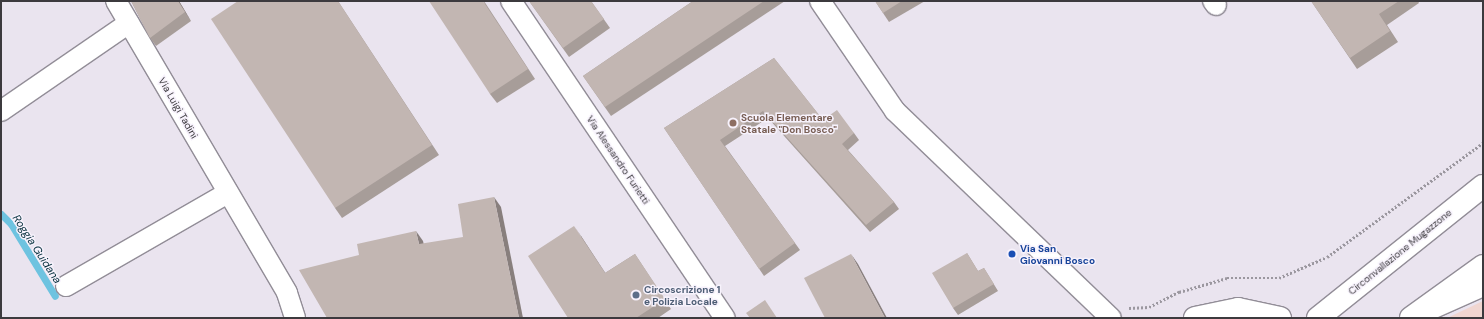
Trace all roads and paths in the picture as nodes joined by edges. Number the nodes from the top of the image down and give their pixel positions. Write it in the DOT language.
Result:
graph roads {
  1 [pos="116,1"];
  2 [pos="511,1"];
  3 [pos="820,1"];
  4 [pos="129,23"];
  5 [pos="1,111"];
  6 [pos="1483,143"];
  7 [pos="1483,186"];
  8 [pos="228,193"];
  9 [pos="1483,266"];
  10 [pos="66,286"];
  11 [pos="1483,286"];
  12 [pos="1117,313"];
  13 [pos="1413,317"];
  14 [pos="294,318"];
  15 [pos="725,318"];
  16 [pos="1195,318"];
  17 [pos="1280,318"];
  18 [pos="1318,318"];
  1 -- 4 [label="street, Via Luigi Tadini"];
  2 -- 15 [label="street, Via Alessandro Furietti"];
  3 -- 12 [label="street"];
  4 -- 5 [label="street"];
  4 -- 8 [label="street, Via Luigi Tadini"];
  6 -- 12 [label="path"];
  7 -- 18 [label="main road, Circonvallazione Mugazzone"];
  8 -- 10 [label="street"];
  8 -- 14 [label="street, Via Luigi Tadini"];
  9 -- 13 [label="main road"];
  11 -- 13 [label="street"];
  16 -- 17 [label="main road"];
}
